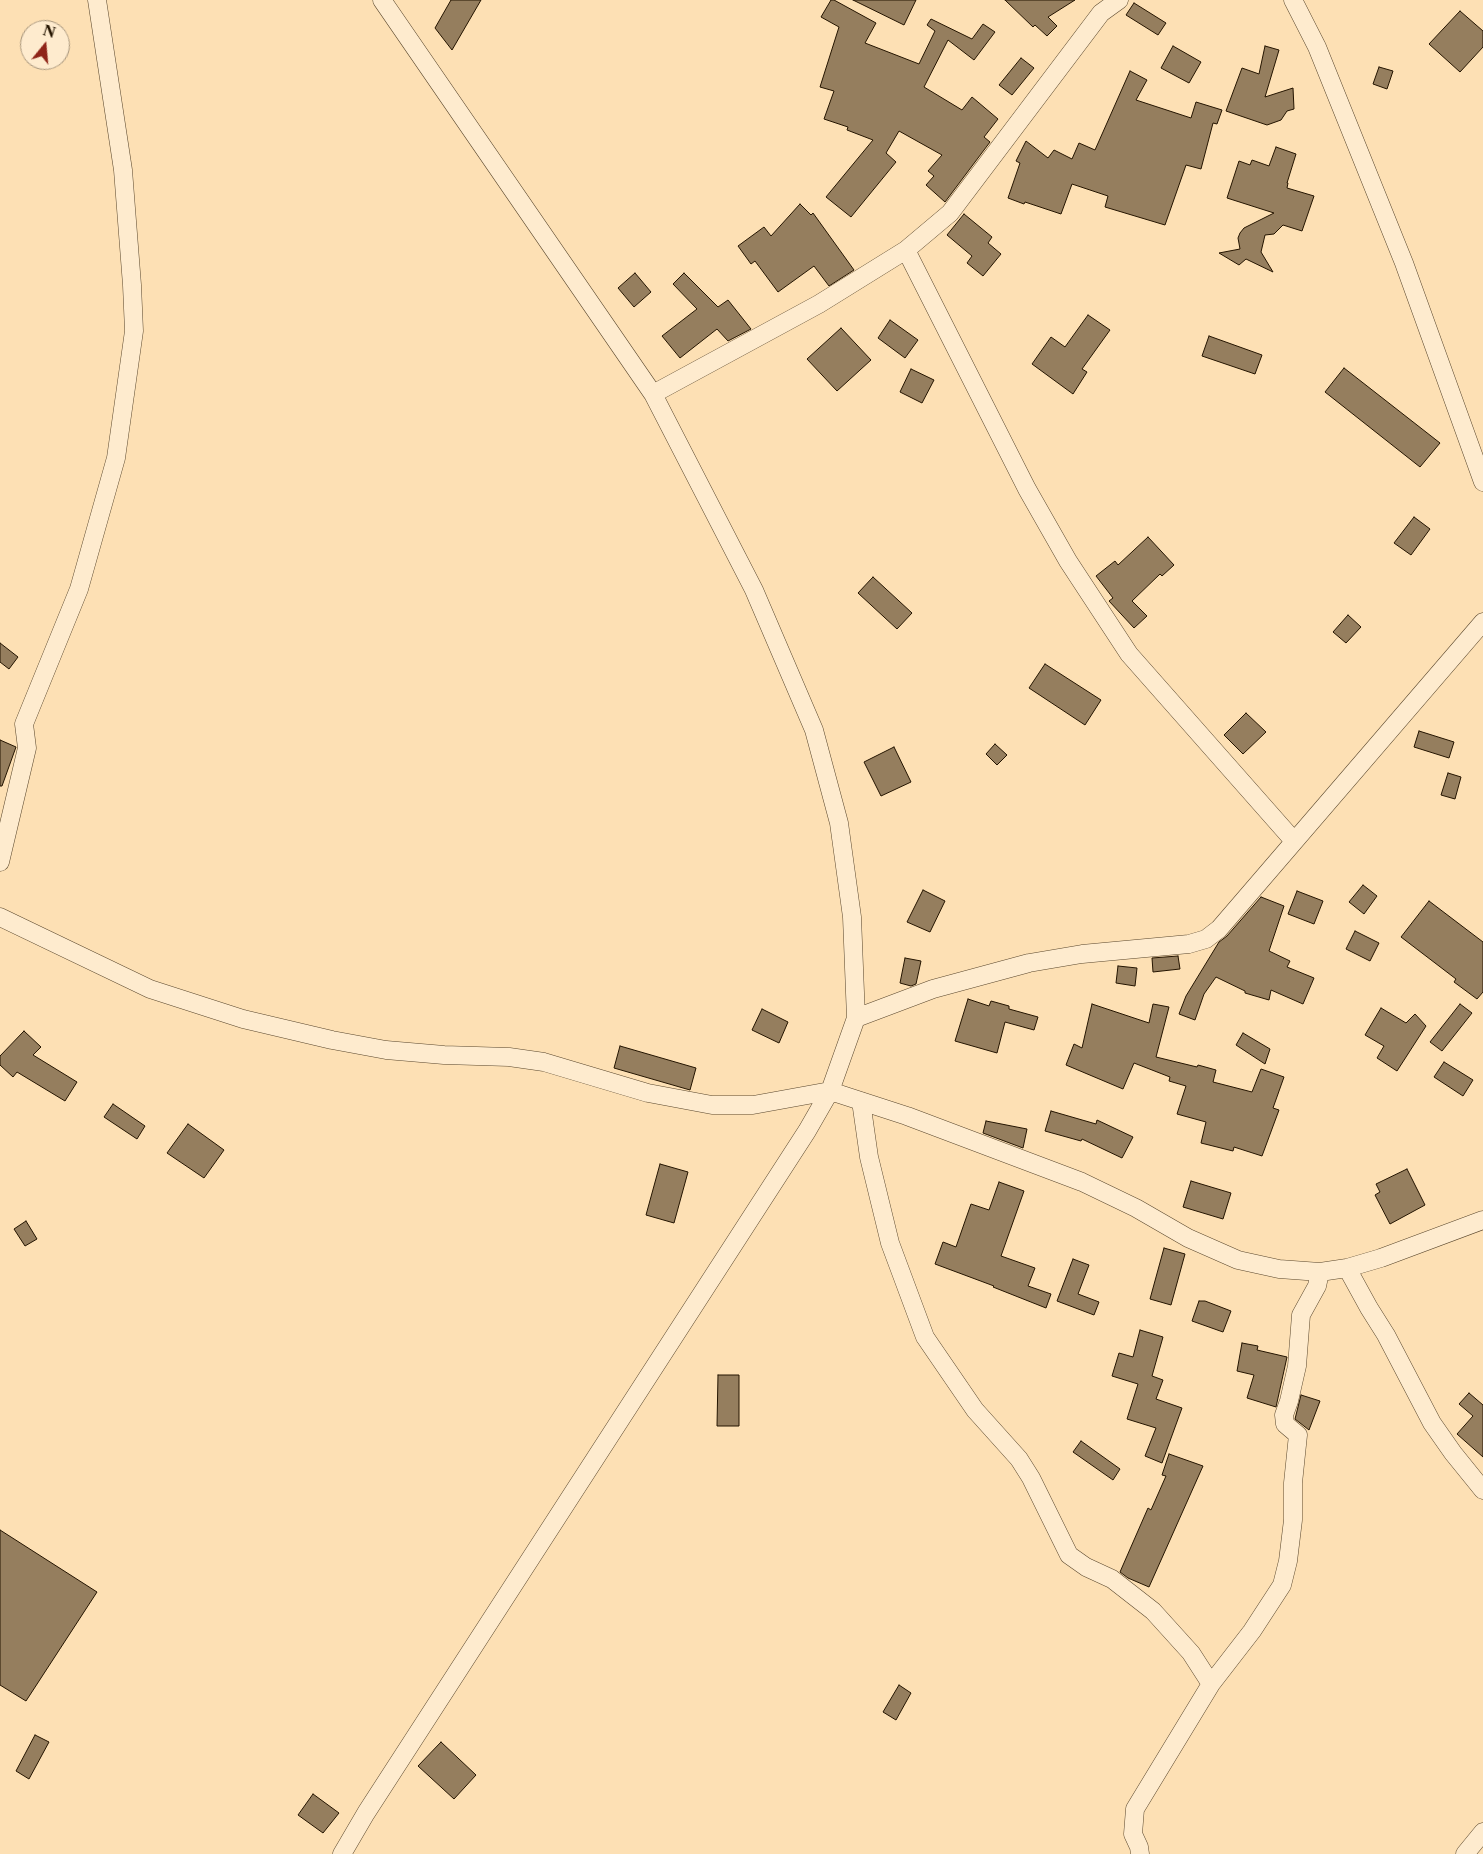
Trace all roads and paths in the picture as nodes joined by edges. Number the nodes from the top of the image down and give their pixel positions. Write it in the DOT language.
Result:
graph roads {
  1 [pos="97,0"];
  2 [pos="382,0"];
  3 [pos="1119,0"];
  4 [pos="1293,0"];
  5 [pos="1098,6"];
  6 [pos="906,250"];
  7 [pos="653,394"];
  8 [pos="1483,482"];
  9 [pos="1483,622"];
  10 [pos="1294,841"];
  11 [pos="0,862"];
  12 [pos="0,917"];
  13 [pos="856,1018"];
  14 [pos="830,1092"];
  15 [pos="861,1102"];
  16 [pos="1483,1220"];
  17 [pos="1347,1268"];
  18 [pos="1320,1272"];
  19 [pos="1483,1490"];
  20 [pos="1211,1684"];
  21 [pos="1483,1832"];
  22 [pos="342,1854"];
  23 [pos="1140,1854"];
  24 [pos="1465,1854"];
  1 -- 11 [label="street"];
  2 -- 7 [label="street"];
  3 -- 5 [label="street"];
  4 -- 8 [label="street"];
  5 -- 6 [label="street"];
  6 -- 7 [label="street"];
  6 -- 10 [label="street"];
  7 -- 13 [label="street"];
  9 -- 10 [label="street"];
  10 -- 13 [label="street"];
  12 -- 14 [label="street"];
  13 -- 14 [label="street"];
  14 -- 15 [label="street"];
  14 -- 22 [label="street"];
  15 -- 18 [label="street"];
  15 -- 20 [label="street"];
  16 -- 17 [label="street"];
  17 -- 18 [label="street"];
  17 -- 19 [label="street"];
  18 -- 20 [label="street"];
  20 -- 23 [label="street"];
  21 -- 24 [label="street"];
}
